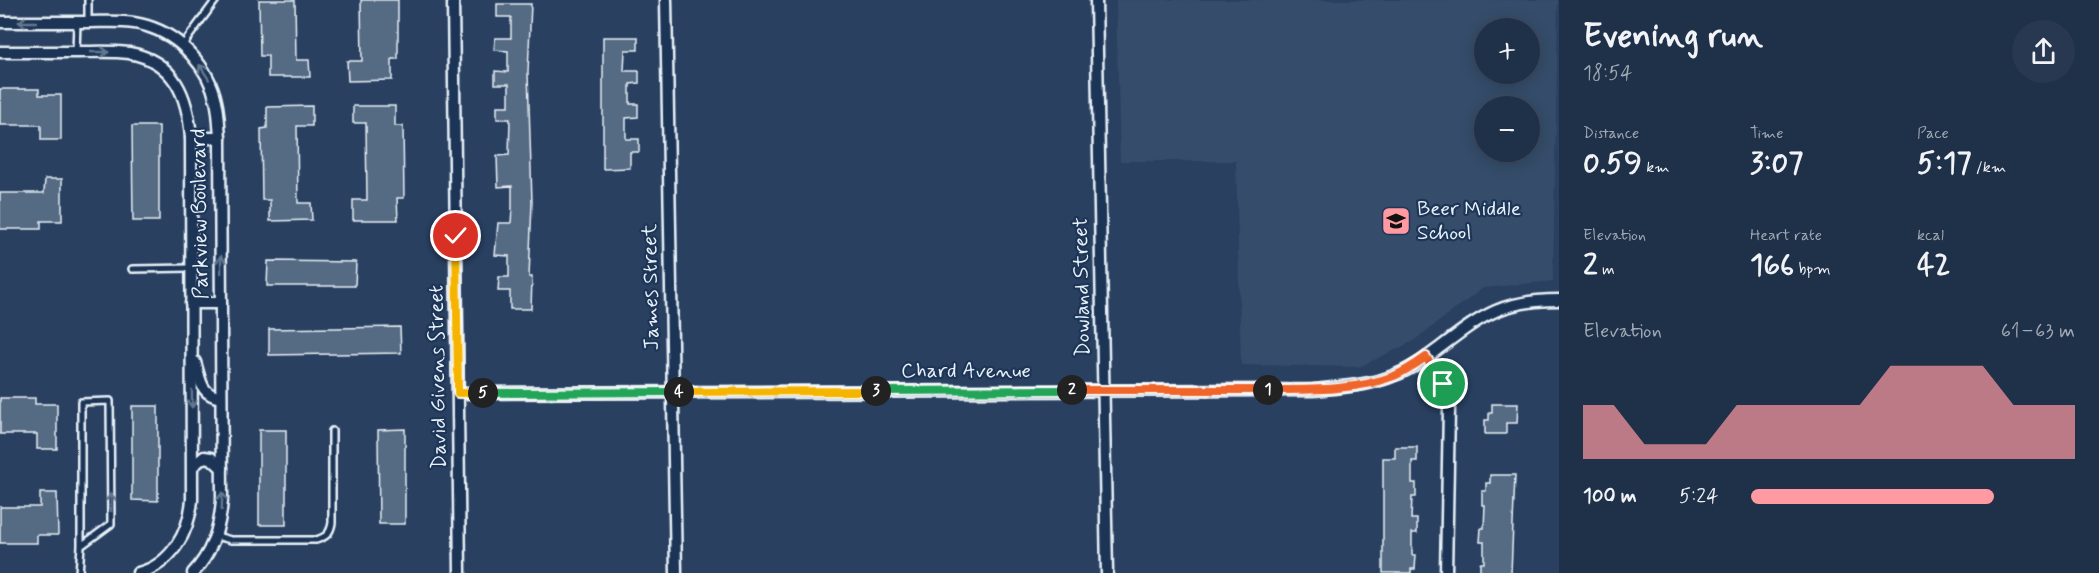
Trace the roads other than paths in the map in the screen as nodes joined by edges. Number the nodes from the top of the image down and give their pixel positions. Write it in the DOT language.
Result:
graph roads {
  1 [pos="88,0"];
  2 [pos="216,0"];
  3 [pos="453,0"];
  4 [pos="666,0"];
  5 [pos="1096,0"];
  6 [pos="0,22"];
  7 [pos="82,22"];
  8 [pos="182,46"];
  9 [pos="0,52"];
  10 [pos="76,52"];
  11 [pos="190,138"];
  12 [pos="220,138"];
  13 [pos="191,268"];
  14 [pos="132,269"];
  15 [pos="1559,300"];
  16 [pos="191,303"];
  17 [pos="221,303"];
  18 [pos="192,353"];
  19 [pos="1426,357"];
  20 [pos="1103,390"];
  21 [pos="458,393"];
  22 [pos="672,393"];
  23 [pos="221,398"];
  24 [pos="332,431"];
  25 [pos="193,466"];
  26 [pos="222,468"];
  27 [pos="216,536"];
  28 [pos="81,546"];
  29 [pos="80,573"];
  30 [pos="138,573"];
  31 [pos="193,573"];
  32 [pos="460,573"];
  33 [pos="676,573"];
  34 [pos="1107,573"];
  35 [pos="1446,573"];
  1 -- 7 [label="lane"];
  2 -- 8 [label="lane"];
  3 -- 21 [label="street, David Givens Street"];
  4 -- 22 [label="street, James Street"];
  5 -- 20 [label="street, Dowland Street"];
  7 -- 6 [label="street, Parkview Boulevard, one-way"];
  7 -- 8 [label="street, Parkview Boulevard"];
  7 -- 10 [label="lane"];
  12 -- 8 [label="street, Parkview Boulevard, one-way"];
  9 -- 10 [label="street, Parkview Boulevard"];
  10 -- 11 [label="street, Parkview Boulevard, one-way"];
  11 -- 12 [label="street"];
  11 -- 13 [label="street, Parkview Boulevard"];
  17 -- 12 [label="street, Parkview Boulevard, one-way"];
  13 -- 14 [label="lane"];
  13 -- 16 [label="street, Parkview Boulevard"];
  15 -- 19 [label="street, Chard Avenue"];
  16 -- 17 [label="street"];
  16 -- 18 [label="street, Parkview Boulevard"];
  17 -- 23 [label="street, Parkview Boulevard"];
  18 -- 23 [label="street"];
  18 -- 25 [label="street, Parkview Boulevard, one-way"];
  19 -- 20 [label="street, Chard Avenue"];
  19 -- 35 [label="street"];
  20 -- 22 [label="street, Chard Avenue"];
  20 -- 34 [label="street, Dowland Street"];
  21 -- 22 [label="street, Chard Avenue"];
  21 -- 32 [label="street, David Givens Street"];
  22 -- 33 [label="street, James Street"];
  23 -- 26 [label="street, Parkview Boulevard"];
  24 -- 27 [label="lane"];
  25 -- 26 [label="street"];
  25 -- 30 [label="street, Parkview Boulevard"];
  27 -- 26 [label="street, Parkview Boulevard, one-way"];
  27 -- 31 [label="street, Parkview Boulevard"];
  28 -- 28 [label="lane, one-way"];
  28 -- 29 [label="lane"];
}
